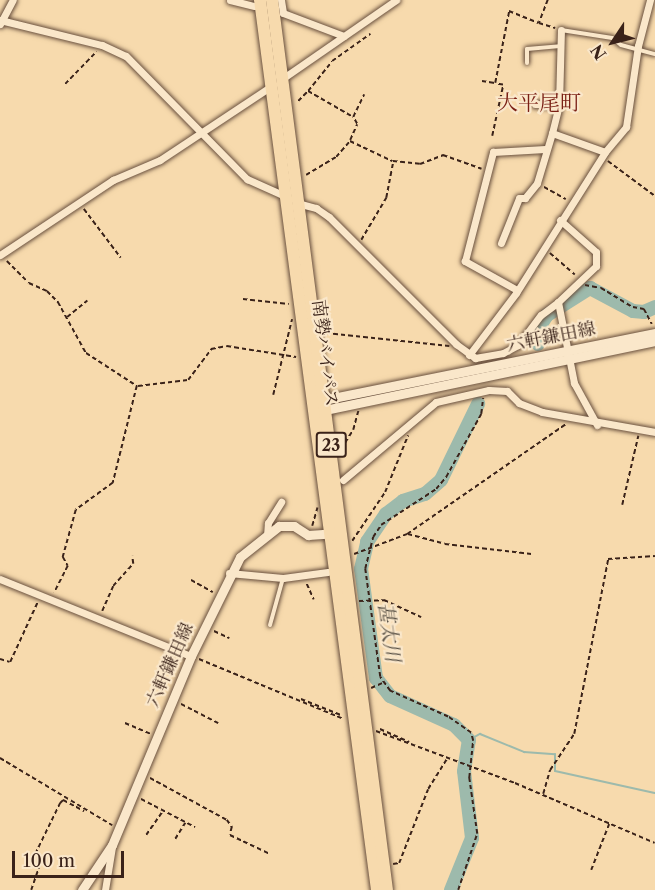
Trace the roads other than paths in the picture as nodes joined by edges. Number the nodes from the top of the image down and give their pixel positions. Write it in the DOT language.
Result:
graph roads {
  1 [pos="13,0"];
  2 [pos="230,0"];
  3 [pos="272,0"];
  4 [pos="281,0"];
  5 [pos="396,0"];
  6 [pos="650,0"];
  7 [pos="257,3"];
  8 [pos="0,21"];
  9 [pos="561,30"];
  10 [pos="344,36"];
  11 [pos="560,46"];
  12 [pos="638,50"];
  13 [pos="655,54"];
  14 [pos="527,63"];
  15 [pos="278,82"];
  16 [pos="535,104"];
  17 [pos="559,105"];
  18 [pos="203,131"];
  19 [pos="552,133"];
  20 [pos="545,149"];
  21 [pos="603,155"];
  22 [pos="286,197"];
  23 [pos="299,204"];
  24 [pos="560,220"];
  25 [pos="501,243"];
  26 [pos="1,255"];
  27 [pos="518,290"];
  28 [pos="558,302"];
  29 [pos="654,329"];
  30 [pos="655,341"];
  31 [pos="570,354"];
  32 [pos="469,355"];
  33 [pos="320,406"];
  34 [pos="597,424"];
  35 [pos="655,432"];
  36 [pos="343,480"];
  37 [pos="280,502"];
  38 [pos="336,532"];
  39 [pos="267,536"];
  40 [pos="328,572"];
  41 [pos="229,573"];
  42 [pos="283,578"];
  43 [pos="0,579"];
  44 [pos="270,625"];
  45 [pos="191,656"];
  46 [pos="112,845"];
  47 [pos="82,890"];
  48 [pos="105,890"];
  49 [pos="377,890"];
  50 [pos="387,890"];
  1 -- 8 [label="street"];
  2 -- 7 [label="street"];
  3 -- 15 [label="highway, 南勢バイパス / 23"];
  4 -- 10 [label="street"];
  5 -- 10 [label="street"];
  6 -- 12 [label="street"];
  7 -- 15 [label="highway, 南勢バイパス / 23"];
  8 -- 18 [label="street"];
  9 -- 11 [label="street"];
  9 -- 12 [label="lane"];
  10 -- 15 [label="street"];
  11 -- 14 [label="lane"];
  11 -- 17 [label="street"];
  12 -- 13 [label="lane"];
  12 -- 21 [label="street"];
  15 -- 18 [label="street"];
  15 -- 22 [label="highway, 南勢バイパス / 23"];
  15 -- 23 [label="highway, 南勢バイパス / 23"];
  16 -- 17 [label="street"];
  17 -- 19 [label="street"];
  18 -- 22 [label="street"];
  18 -- 26 [label="street"];
  19 -- 20 [label="street"];
  19 -- 21 [label="street"];
  20 -- 25 [label="street"];
  20 -- 27 [label="street"];
  21 -- 24 [label="street"];
  22 -- 23 [label="street"];
  22 -- 33 [label="highway, 南勢バイパス / 23"];
  23 -- 32 [label="street"];
  23 -- 33 [label="highway, 南勢バイパス / 23"];
  24 -- 27 [label="street"];
  24 -- 28 [label="street"];
  27 -- 32 [label="street"];
  28 -- 31 [label="street"];
  28 -- 32 [label="street"];
  29 -- 31 [label="main road, 六軒鎌田線"];
  30 -- 31 [label="main road, 六軒鎌田線"];
  31 -- 33 [label="main road, 六軒鎌田線"];
  31 -- 34 [label="street"];
  33 -- 38 [label="highway, 南勢バイパス / 23"];
  34 -- 35 [label="street"];
  34 -- 36 [label="street"];
  37 -- 39 [label="street"];
  38 -- 39 [label="main road, 六軒鎌田線"];
  38 -- 49 [label="highway, 南勢バイパス / 23"];
  38 -- 50 [label="highway, 南勢バイパス / 23"];
  39 -- 41 [label="main road, 六軒鎌田線"];
  40 -- 42 [label="street"];
  41 -- 42 [label="street"];
  41 -- 45 [label="main road, 六軒鎌田線"];
  42 -- 44 [label="lane"];
  43 -- 45 [label="street"];
  45 -- 46 [label="main road, 六軒鎌田線"];
  46 -- 47 [label="main road, 六軒鎌田線"];
  46 -- 48 [label="street"];
}
